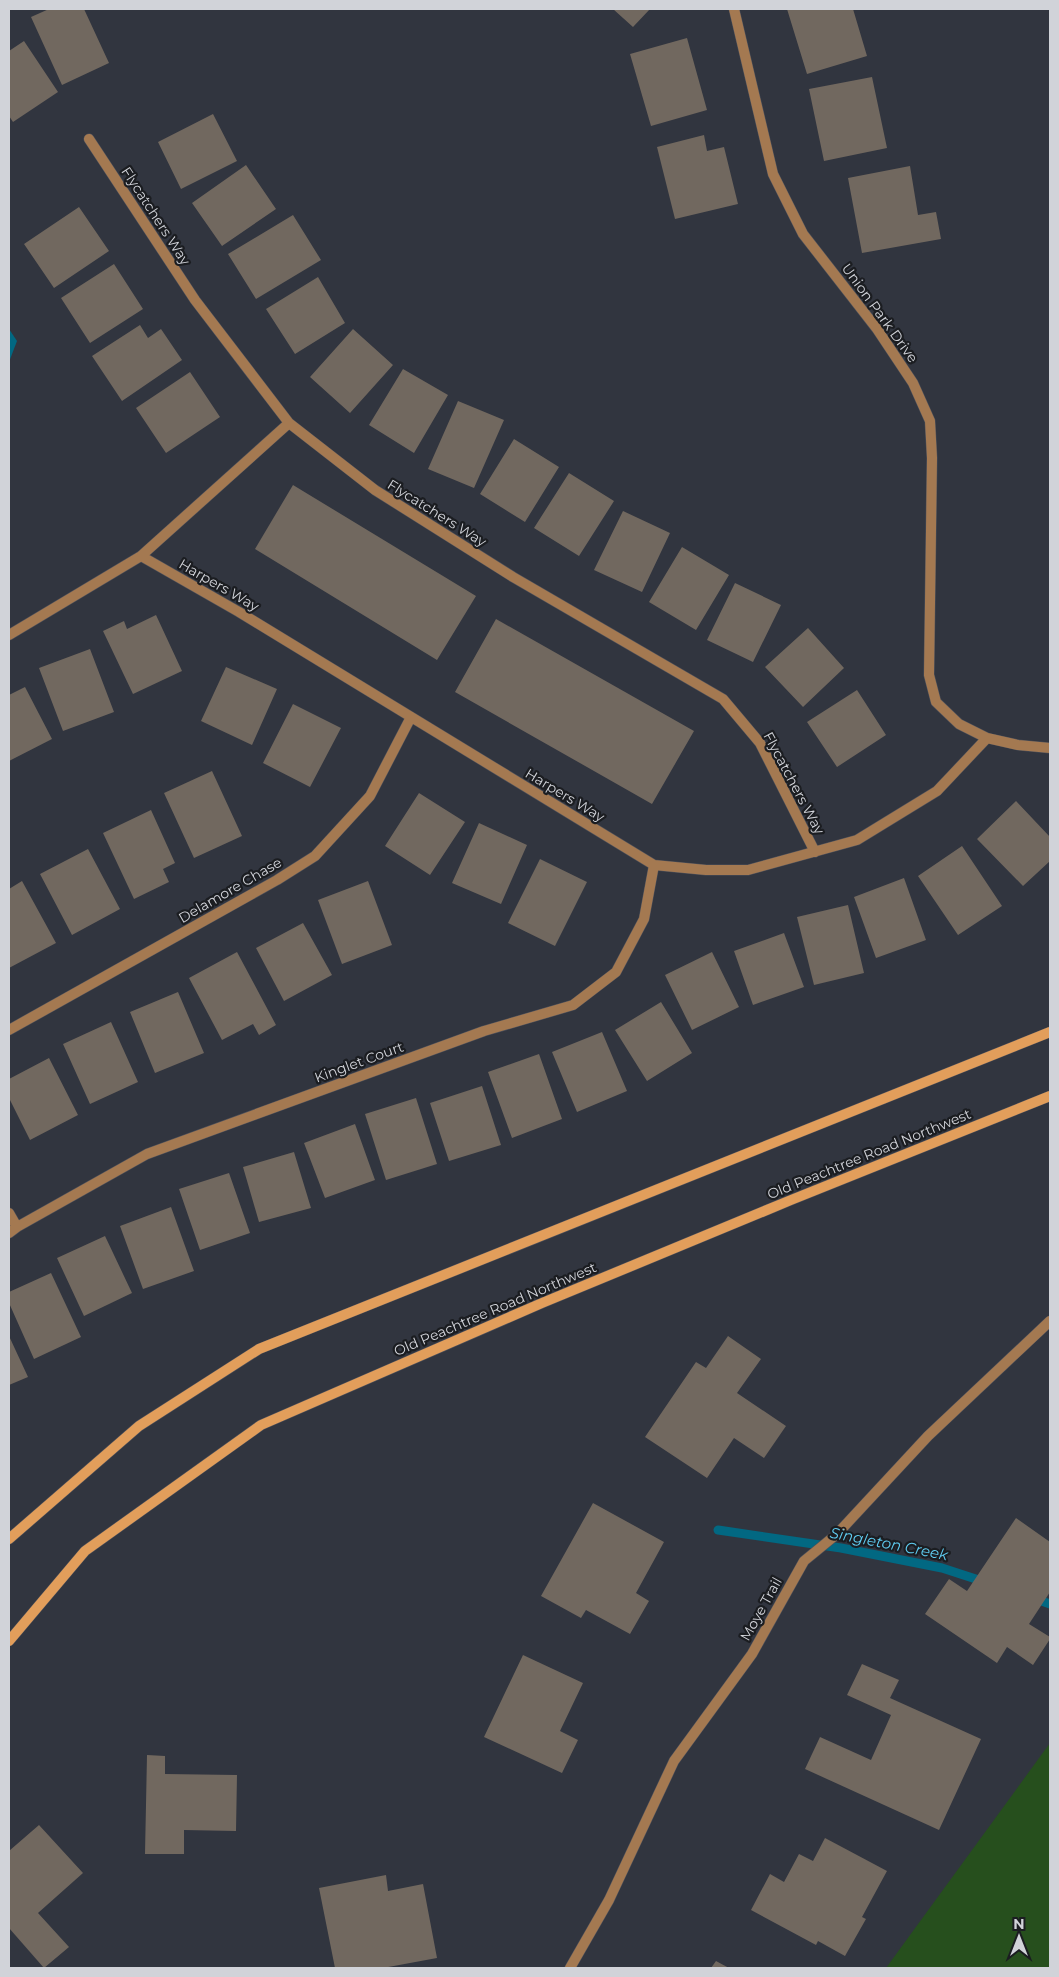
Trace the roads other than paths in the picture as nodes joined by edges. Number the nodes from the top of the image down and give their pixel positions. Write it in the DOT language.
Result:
graph roads {
  1 [pos="734,9"];
  2 [pos="89,139"];
  3 [pos="289,423"];
  4 [pos="141,556"];
  5 [pos="9,635"];
  6 [pos="411,717"];
  7 [pos="987,738"];
  8 [pos="1050,748"];
  9 [pos="815,852"];
  10 [pos="654,864"];
  11 [pos="9,1030"];
  12 [pos="1050,1032"];
  13 [pos="1050,1096"];
  14 [pos="9,1213"];
  15 [pos="17,1226"];
  16 [pos="9,1233"];
  17 [pos="1050,1321"];
  18 [pos="9,1539"];
  19 [pos="9,1641"];
  20 [pos="570,1968"];
  1 -- 7 [label="street, Union Park Drive"];
  2 -- 3 [label="street, Flycatchers Way"];
  3 -- 4 [label="street"];
  3 -- 9 [label="street, Flycatchers Way"];
  4 -- 5 [label="street"];
  4 -- 6 [label="street, Harpers Way"];
  6 -- 10 [label="street, Harpers Way"];
  6 -- 11 [label="street, Delamore Chase"];
  7 -- 8 [label="street, Union Park Drive"];
  7 -- 9 [label="street, Harpers Way"];
  9 -- 10 [label="street, Harpers Way"];
  10 -- 15 [label="street, Kinglet Court"];
  12 -- 18 [label="main road"];
  13 -- 19 [label="main road, Old Peachtree Road Northwest"];
  14 -- 15 [label="street"];
  15 -- 16 [label="street, Kinglet Court"];
  17 -- 20 [label="street, Moye Trail"];
}
